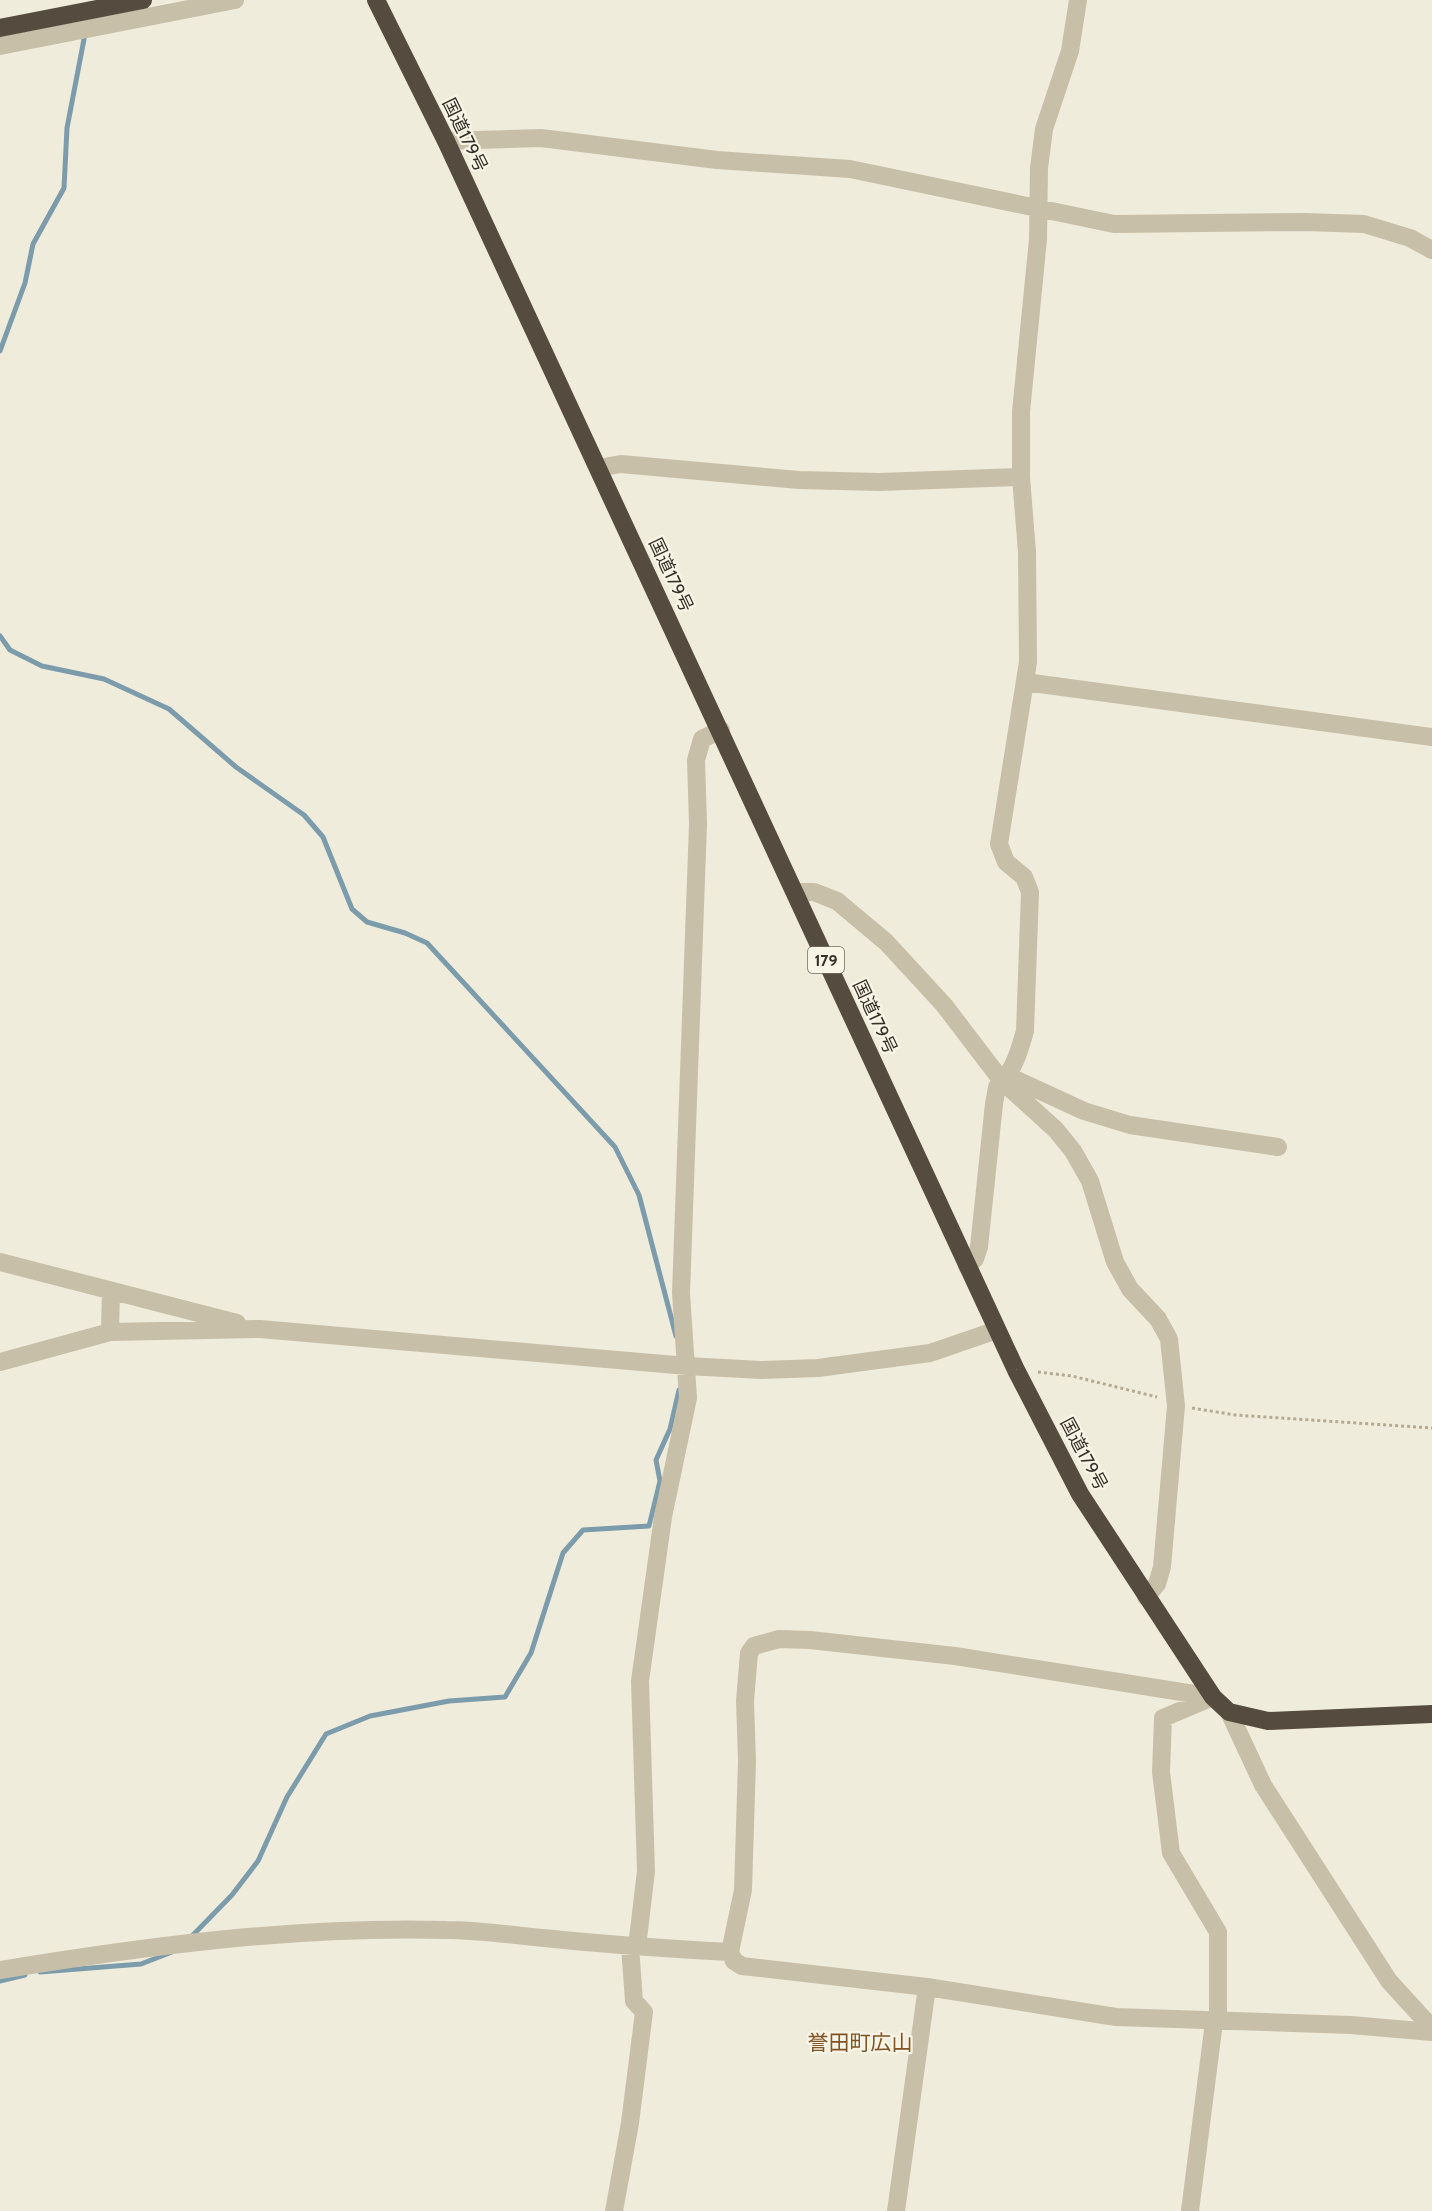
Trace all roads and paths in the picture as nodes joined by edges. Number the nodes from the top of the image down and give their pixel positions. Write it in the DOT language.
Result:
graph roads {
  1 [pos="143,0"];
  2 [pos="235,0"];
  3 [pos="376,0"];
  4 [pos="1078,0"];
  5 [pos="0,28"];
  6 [pos="0,46"];
  7 [pos="446,141"];
  8 [pos="1039,209"];
  9 [pos="1432,250"];
  10 [pos="598,468"];
  11 [pos="1021,477"];
  12 [pos="1025,682"];
  13 [pos="721,730"];
  14 [pos="1432,737"];
  15 [pos="795,892"];
  16 [pos="1005,1078"];
  17 [pos="1278,1147"];
  18 [pos="0,1262"];
  19 [pos="967,1266"];
  20 [pos="111,1291"];
  21 [pos="261,1329"];
  22 [pos="997,1330"];
  23 [pos="110,1332"];
  24 [pos="0,1362"];
  25 [pos="681,1366"];
  26 [pos="1016,1370"];
  27 [pos="1176,1406"];
  28 [pos="1432,1428"];
  29 [pos="1146,1597"];
  30 [pos="1213,1697"];
  31 [pos="1229,1712"];
  32 [pos="1432,1714"];
  33 [pos="634,1946"];
  34 [pos="730,1952"];
  35 [pos="0,1970"];
  36 [pos="927,1986"];
  37 [pos="1216,2022"];
  38 [pos="1432,2030"];
  39 [pos="614,2211"];
  40 [pos="896,2211"];
  41 [pos="1190,2211"];
  1 -- 5 [label="highway"];
  2 -- 6 [label="street"];
  3 -- 7 [label="highway, 国道179号 / 179"];
  4 -- 8 [label="street"];
  7 -- 8 [label="street"];
  7 -- 10 [label="highway, 国道179号 / 179"];
  8 -- 9 [label="street"];
  8 -- 11 [label="street"];
  10 -- 11 [label="street"];
  10 -- 13 [label="highway, 国道179号 / 179"];
  11 -- 12 [label="street"];
  12 -- 14 [label="street"];
  12 -- 16 [label="street"];
  13 -- 15 [label="highway, 国道179号 / 179"];
  13 -- 25 [label="street"];
  15 -- 16 [label="street"];
  15 -- 19 [label="highway, 国道179号 / 179"];
  16 -- 17 [label="street"];
  16 -- 19 [label="street"];
  16 -- 27 [label="street"];
  18 -- 20 [label="street"];
  19 -- 22 [label="highway, 国道179号 / 179"];
  20 -- 21 [label="street"];
  20 -- 23 [label="street"];
  21 -- 23 [label="street"];
  21 -- 25 [label="street"];
  22 -- 25 [label="street"];
  22 -- 26 [label="highway, 国道179号 / 179"];
  23 -- 24 [label="street"];
  25 -- 33 [label="street"];
  26 -- 27 [label="path"];
  26 -- 29 [label="highway, 国道179号 / 179"];
  27 -- 28 [label="path"];
  27 -- 29 [label="street"];
  29 -- 30 [label="highway, 国道179号 / 179"];
  30 -- 31 [label="highway, 国道179号 / 179"];
  30 -- 34 [label="street"];
  30 -- 37 [label="street"];
  31 -- 32 [label="highway"];
  31 -- 38 [label="street"];
  33 -- 34 [label="street"];
  33 -- 35 [label="street"];
  33 -- 39 [label="street"];
  34 -- 36 [label="street"];
  36 -- 37 [label="street"];
  36 -- 40 [label="street"];
  37 -- 38 [label="street"];
  37 -- 41 [label="street"];
}
